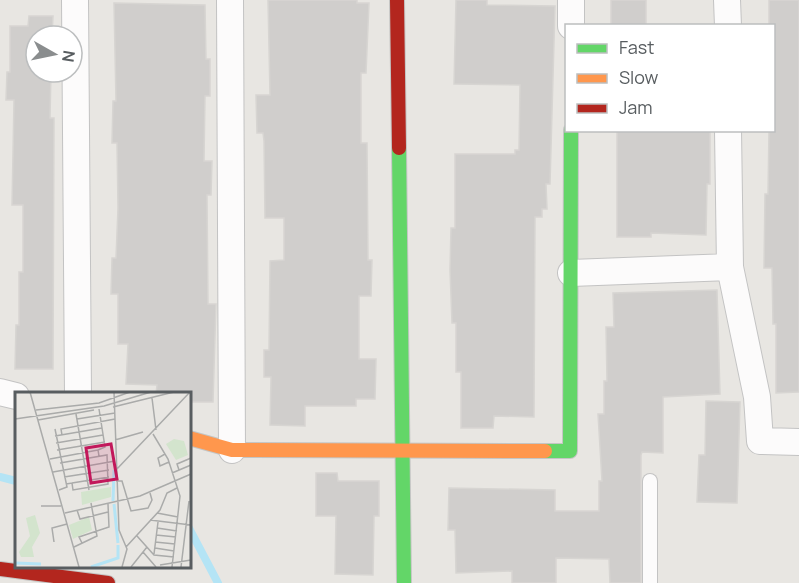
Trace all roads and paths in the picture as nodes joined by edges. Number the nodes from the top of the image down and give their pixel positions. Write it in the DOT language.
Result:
graph roads {
  1 [pos="75,0"];
  2 [pos="230,0"];
  3 [pos="397,0"];
  4 [pos="571,0"];
  5 [pos="727,0"];
  6 [pos="571,24"];
  7 [pos="728,24"];
  8 [pos="571,132"];
  9 [pos="729,132"];
  10 [pos="730,267"];
  11 [pos="571,273"];
  12 [pos="0,392"];
  13 [pos="78,392"];
  14 [pos="15,396"];
  15 [pos="190,438"];
  16 [pos="799,442"];
  17 [pos="232,450"];
  18 [pos="402,450"];
  19 [pos="650,481"];
  20 [pos="0,569"];
  21 [pos="108,583"];
  22 [pos="404,583"];
  23 [pos="650,583"];
  1 -- 13 [label="street"];
  2 -- 17 [label="street"];
  3 -- 18 [label="street"];
  4 -- 6 [label="street"];
  5 -- 7 [label="street"];
  8 -- 11 [label="street"];
  9 -- 10 [label="street"];
  10 -- 11 [label="street"];
  10 -- 16 [label="street"];
  11 -- 18 [label="street"];
  12 -- 14 [label="street"];
  15 -- 17 [label="street"];
  17 -- 18 [label="street"];
  18 -- 22 [label="street"];
  19 -- 23 [label="lane"];
  20 -- 21 [label="street"];
}
